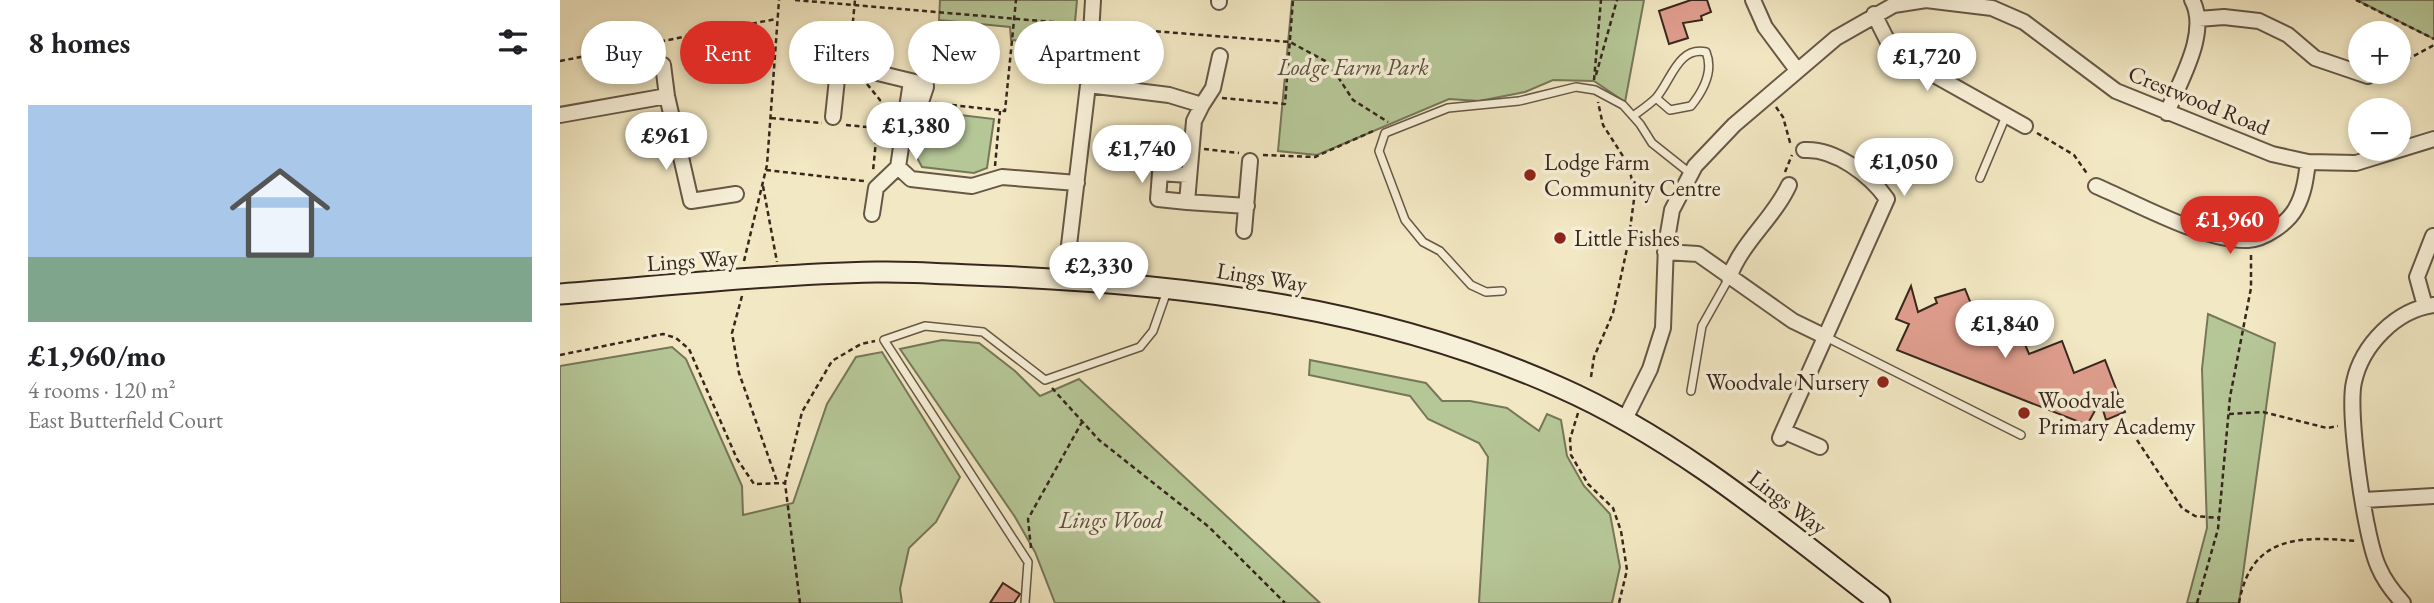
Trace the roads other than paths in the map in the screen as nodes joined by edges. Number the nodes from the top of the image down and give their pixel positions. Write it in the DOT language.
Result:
graph roads {
  1 [pos="1093,0"];
  2 [pos="1754,0"];
  3 [pos="1926,0"];
  4 [pos="2192,0"];
  5 [pos="1874,14"];
  6 [pos="2198,19"];
  7 [pos="1220,56"];
  8 [pos="2348,69"];
  9 [pos="1797,70"];
  10 [pos="894,82"];
  11 [pos="665,84"];
  12 [pos="837,84"];
  13 [pos="923,84"];
  14 [pos="1088,85"];
  15 [pos="919,91"];
  16 [pos="667,96"];
  17 [pos="1656,98"];
  18 [pos="1205,101"];
  19 [pos="2167,113"];
  20 [pos="560,115"];
  21 [pos="1633,116"];
  22 [pos="2006,116"];
  23 [pos="834,117"];
  24 [pos="2025,126"];
  25 [pos="2434,139"];
  26 [pos="1797,153"];
  27 [pos="1250,161"];
  28 [pos="2308,162"];
  29 [pos="898,167"];
  30 [pos="1691,174"];
  31 [pos="1188,175"];
  32 [pos="1980,178"];
  33 [pos="1077,183"];
  34 [pos="1789,185"];
  35 [pos="2096,186"];
  36 [pos="736,194"];
  37 [pos="1187,202"];
  38 [pos="1247,206"];
  39 [pos="872,214"];
  40 [pos="1244,231"];
  41 [pos="2433,236"];
  42 [pos="1665,252"];
  43 [pos="1729,278"];
  44 [pos="1065,279"];
  45 [pos="1169,287"];
  46 [pos="1502,291"];
  47 [pos="560,293"];
  48 [pos="2429,305"];
  49 [pos="1826,337"];
  50 [pos="1691,391"];
  51 [pos="1624,421"];
  52 [pos="2021,435"];
  53 [pos="1820,447"];
  54 [pos="2434,496"];
  55 [pos="2364,500"];
  56 [pos="2401,602"];
  57 [pos="1025,603"];
  58 [pos="1880,603"];
  1 -- 14 [label="street"];
  2 -- 9 [label="street"];
  3 -- 5 [label="street, Crestwood Road"];
  3 -- 19 [label="street, Crestwood Road"];
  4 -- 6 [label="street"];
  5 -- 9 [label="street, Crestwood Road"];
  5 -- 22 [label="street"];
  6 -- 8 [label="street"];
  6 -- 19 [label="street"];
  7 -- 18 [label="street"];
  9 -- 30 [label="street, Crestwood Road"];
  10 -- 15 [label="street"];
  11 -- 16 [label="street"];
  12 -- 23 [label="street"];
  13 -- 15 [label="street"];
  14 -- 18 [label="street"];
  14 -- 33 [label="street"];
  15 -- 29 [label="street"];
  16 -- 20 [label="street"];
  16 -- 36 [label="street"];
  17 -- 17 [label="lane"];
  17 -- 21 [label="lane"];
  18 -- 31 [label="street"];
  19 -- 28 [label="street, Crestwood Road"];
  21 -- 30 [label="lane"];
  21 -- 46 [label="lane"];
  22 -- 24 [label="street"];
  22 -- 32 [label="lane"];
  25 -- 28 [label="street, Crestwood Road"];
  26 -- 49 [label="street"];
  27 -- 38 [label="street"];
  28 -- 35 [label="street"];
  29 -- 33 [label="street"];
  29 -- 39 [label="street"];
  30 -- 42 [label="street, Crestwood Road"];
  31 -- 37 [label="street"];
  31 -- 37 [label="street"];
  33 -- 44 [label="street"];
  34 -- 43 [label="street"];
  37 -- 38 [label="street"];
  38 -- 40 [label="street"];
  41 -- 48 [label="street"];
  42 -- 43 [label="street"];
  42 -- 51 [label="street, Crestwood Road"];
  43 -- 49 [label="street"];
  43 -- 50 [label="lane"];
  44 -- 45 [label="street, Lings Way"];
  44 -- 47 [label="street, Lings Way"];
  45 -- 51 [label="street, Lings Way"];
  45 -- 57 [label="lane"];
  48 -- 55 [label="street"];
  49 -- 52 [label="lane"];
  49 -- 53 [label="street"];
  51 -- 58 [label="street, Lings Way"];
  54 -- 55 [label="street"];
  55 -- 56 [label="street"];
}
